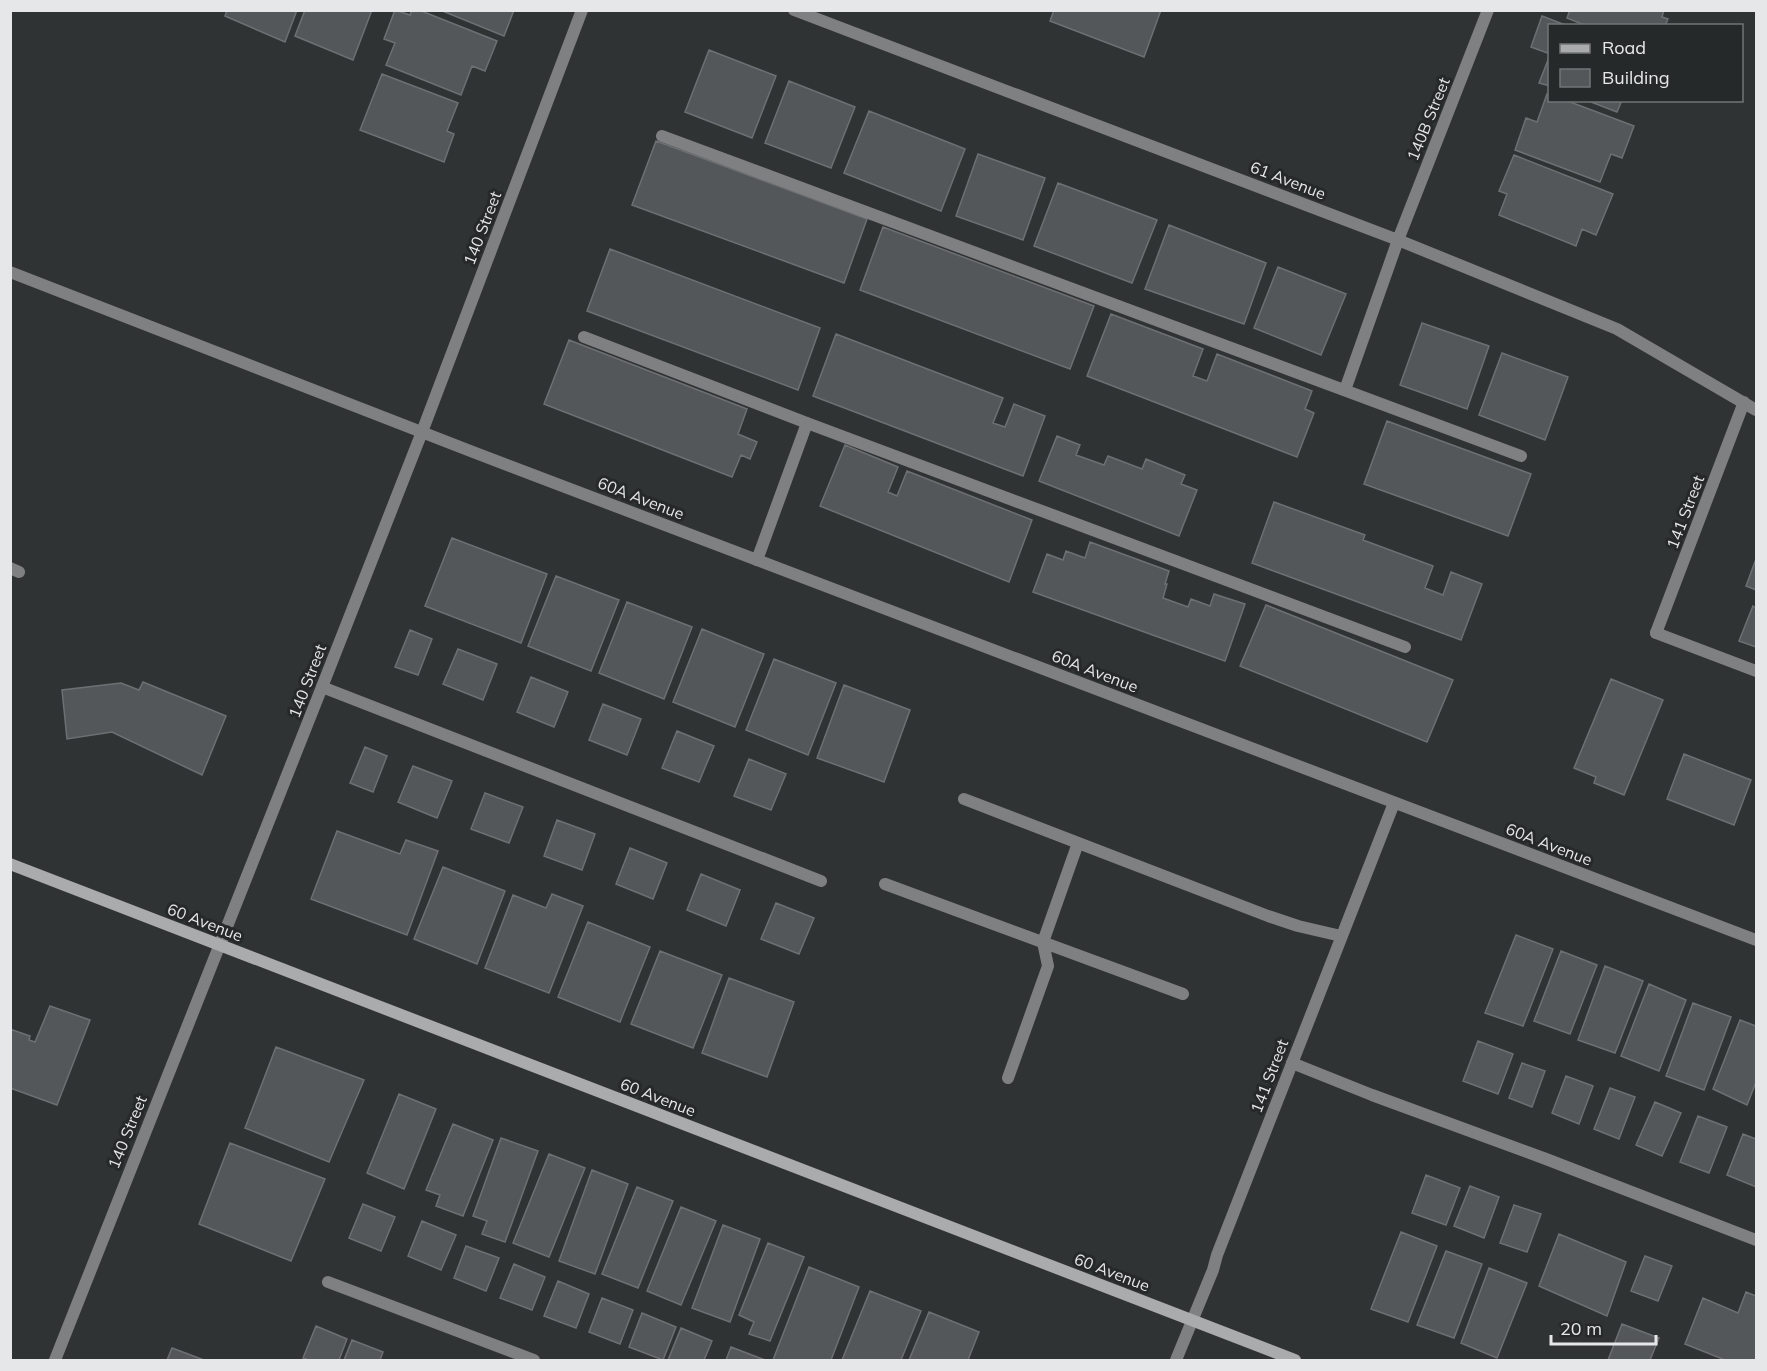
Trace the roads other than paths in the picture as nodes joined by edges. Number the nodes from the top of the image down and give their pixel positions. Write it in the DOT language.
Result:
graph roads {
  1 [pos="582,10"];
  2 [pos="794,10"];
  3 [pos="1488,10"];
  4 [pos="662,136"];
  5 [pos="1398,240"];
  6 [pos="10,272"];
  7 [pos="584,337"];
  8 [pos="1345,390"];
  9 [pos="1744,402"];
  10 [pos="1756,410"];
  11 [pos="807,423"];
  12 [pos="422,432"];
  13 [pos="1521,456"];
  14 [pos="757,560"];
  15 [pos="1405,647"];
  16 [pos="1756,671"];
  17 [pos="322,687"];
  18 [pos="964,799"];
  19 [pos="1394,802"];
  20 [pos="1078,843"];
  21 [pos="10,864"];
  22 [pos="821,881"];
  23 [pos="885,884"];
  24 [pos="1341,936"];
  25 [pos="1756,940"];
  26 [pos="1042,942"];
  27 [pos="219,945"];
  28 [pos="1183,994"];
  29 [pos="1292,1063"];
  30 [pos="1008,1078"];
  31 [pos="1756,1240"];
  32 [pos="328,1282"];
  33 [pos="1191,1321"];
  34 [pos="55,1360"];
  35 [pos="534,1360"];
  36 [pos="1176,1360"];
  37 [pos="1295,1360"];
  1 -- 12 [label="street, 140 Street"];
  2 -- 5 [label="street, 61 Avenue"];
  3 -- 5 [label="street, 140B Street"];
  4 -- 8 [label="street"];
  5 -- 8 [label="street, 140B Street"];
  5 -- 9 [label="street, 61 Avenue"];
  6 -- 12 [label="street, 60A Avenue"];
  7 -- 11 [label="street"];
  8 -- 13 [label="street"];
  9 -- 10 [label="street, 61 Avenue"];
  9 -- 16 [label="street, 141 Street"];
  11 -- 14 [label="street"];
  11 -- 15 [label="street"];
  12 -- 14 [label="street, 60A Avenue"];
  12 -- 17 [label="street, 140 Street"];
  14 -- 19 [label="street, 60A Avenue"];
  17 -- 22 [label="street"];
  17 -- 27 [label="street, 140 Street"];
  18 -- 20 [label="street"];
  19 -- 24 [label="street, 141 Street"];
  19 -- 25 [label="street, 60A Avenue"];
  20 -- 24 [label="street"];
  20 -- 26 [label="street"];
  21 -- 27 [label="street, 60 Avenue"];
  23 -- 26 [label="street"];
  24 -- 29 [label="street, 141 Street"];
  26 -- 28 [label="street"];
  26 -- 30 [label="street"];
  27 -- 33 [label="street, 60 Avenue"];
  27 -- 34 [label="street, 140 Street"];
  29 -- 31 [label="street"];
  29 -- 33 [label="street, 141 Street"];
  32 -- 35 [label="street"];
  33 -- 36 [label="street, 141 Street"];
  33 -- 37 [label="street, 60 Avenue"];
}
